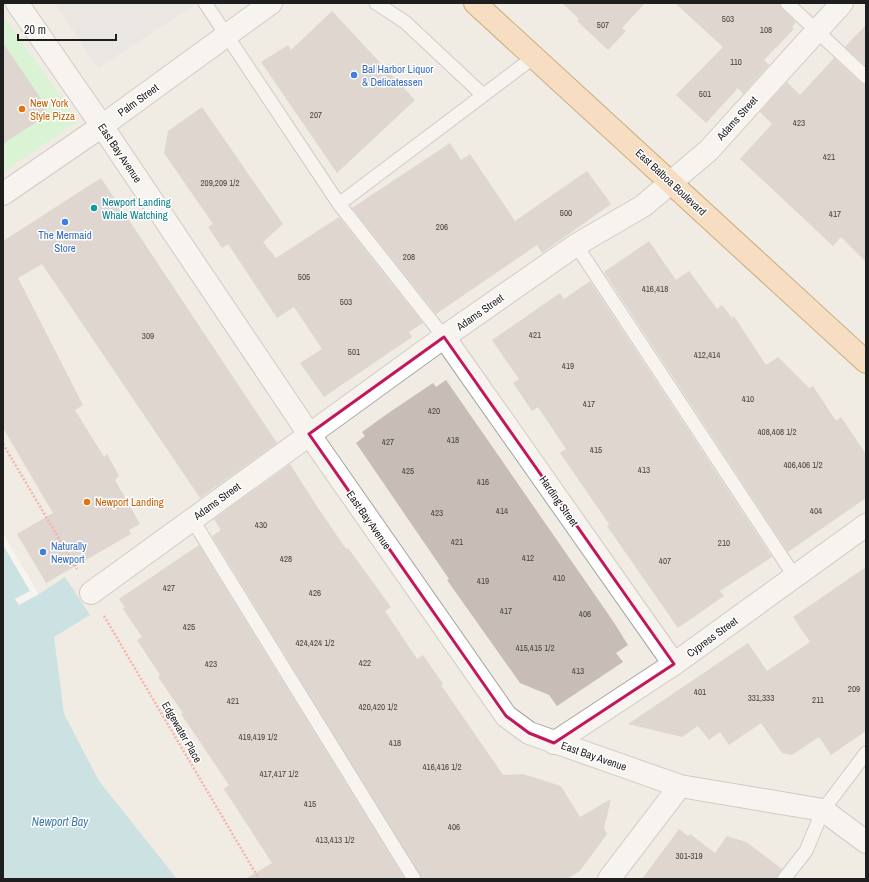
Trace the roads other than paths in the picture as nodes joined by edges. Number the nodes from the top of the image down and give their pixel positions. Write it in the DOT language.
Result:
graph roads {
  1 [pos="17,3"];
  2 [pos="205,3"];
  3 [pos="271,3"];
  4 [pos="376,3"];
  5 [pos="475,3"];
  6 [pos="787,3"];
  7 [pos="842,3"];
  8 [pos="817,30"];
  9 [pos="227,35"];
  10 [pos="534,57"];
  11 [pos="866,77"];
  12 [pos="484,95"];
  13 [pos="102,126"];
  14 [pos="672,183"];
  15 [pos="3,194"];
  16 [pos="339,204"];
  17 [pos="576,245"];
  18 [pos="444,337"];
  19 [pos="866,362"];
  20 [pos="309,434"];
  21 [pos="192,519"];
  22 [pos="866,525"];
  23 [pos="794,577"];
  24 [pos="90,593"];
  25 [pos="674,664"];
  26 [pos="554,743"];
  27 [pos="866,753"];
  28 [pos="680,786"];
  29 [pos="823,810"];
  30 [pos="866,842"];
  31 [pos="414,879"];
  32 [pos="609,879"];
  33 [pos="784,879"];
  1 -- 13 [label="street, East Bay Avenue"];
  2 -- 9 [label="lane"];
  3 -- 9 [label="street, Palm Street"];
  4 -- 12 [label="lane"];
  5 -- 10 [label="main road, East Balboa Boulevard"];
  6 -- 8 [label="lane"];
  7 -- 8 [label="street, Adams Street"];
  8 -- 11 [label="lane"];
  8 -- 14 [label="street, Adams Street"];
  9 -- 13 [label="street, Palm Street"];
  9 -- 16 [label="lane"];
  10 -- 12 [label="lane"];
  10 -- 14 [label="main road, East Balboa Boulevard"];
  12 -- 16 [label="lane"];
  13 -- 15 [label="street, Palm Street"];
  13 -- 20 [label="street, East Bay Avenue"];
  14 -- 17 [label="street, Adams Street"];
  14 -- 19 [label="main road, East Balboa Boulevard"];
  16 -- 18 [label="lane"];
  17 -- 18 [label="street, Adams Street"];
  17 -- 23 [label="lane"];
  18 -- 20 [label="street, Adams Street"];
  18 -- 25 [label="street, Harding Street"];
  20 -- 21 [label="street, Adams Street"];
  20 -- 26 [label="street, East Bay Avenue"];
  21 -- 24 [label="street, Adams Street"];
  21 -- 31 [label="lane"];
  22 -- 23 [label="street, Cypress Street"];
  23 -- 25 [label="street, Cypress Street"];
  25 -- 26 [label="street, Cypress Street"];
  26 -- 28 [label="street, East Bay Avenue"];
  27 -- 29 [label="lane"];
  28 -- 29 [label="street, East Bay Avenue"];
  28 -- 32 [label="street"];
  29 -- 30 [label="street, East Bay Avenue"];
  29 -- 33 [label="lane"];
}
